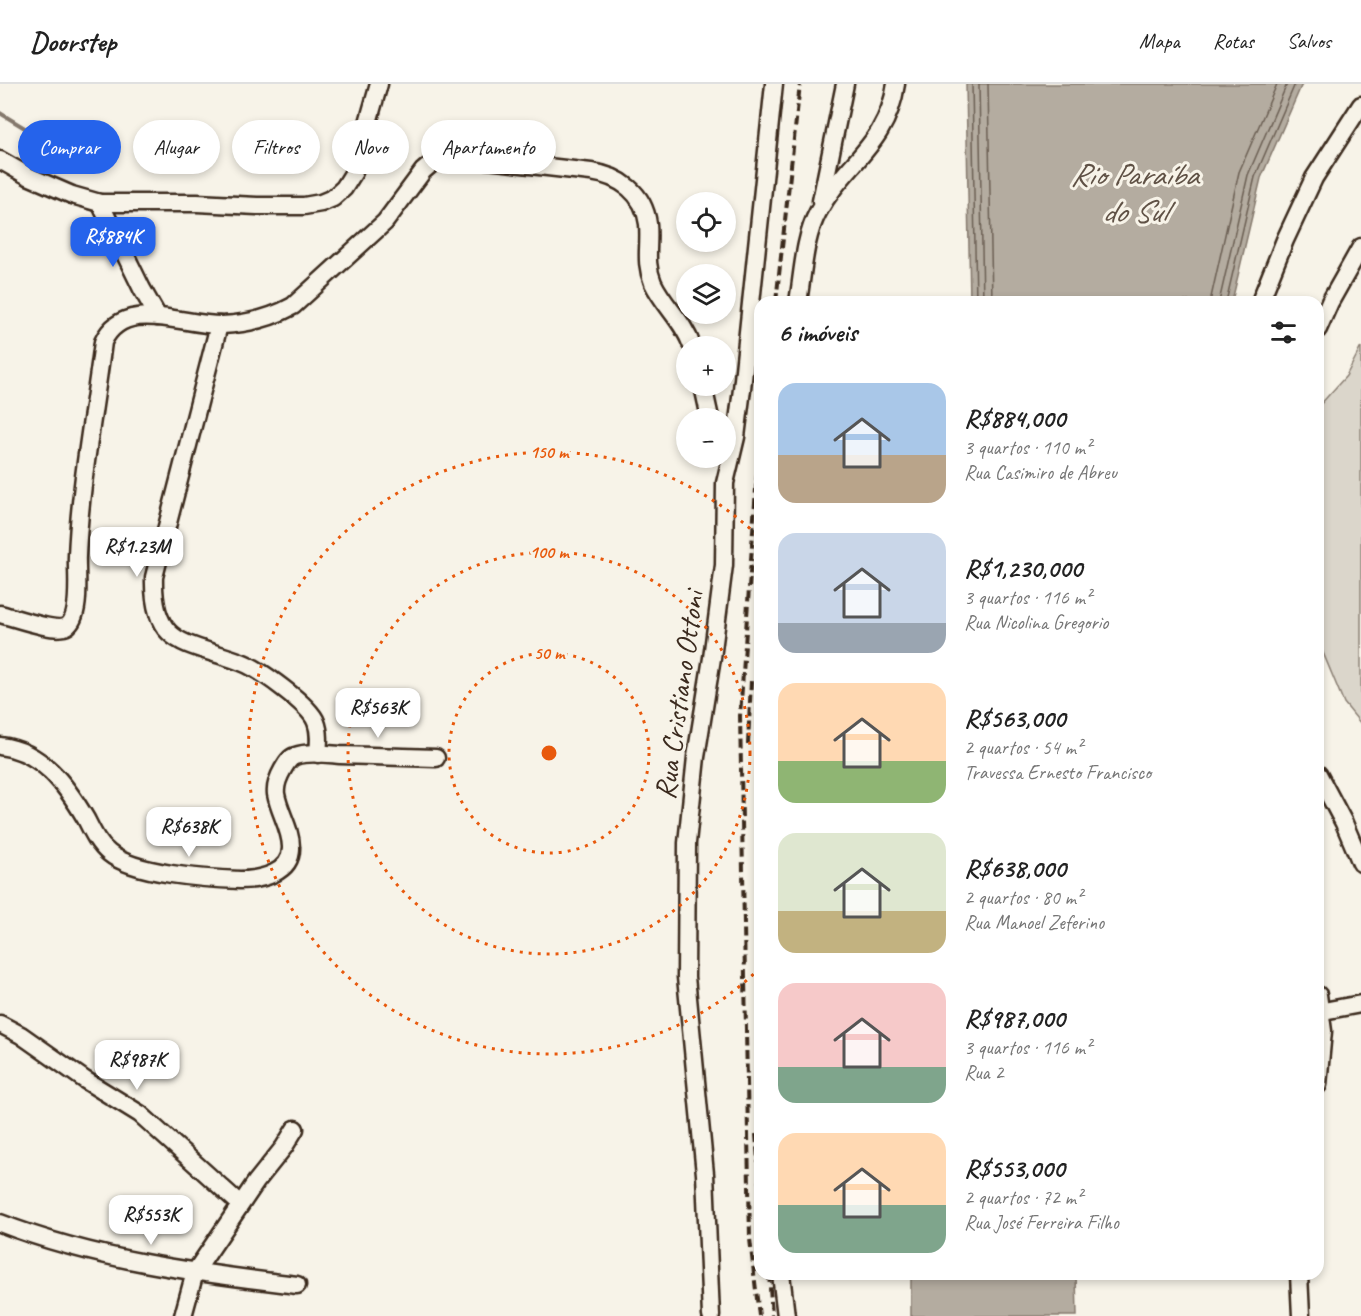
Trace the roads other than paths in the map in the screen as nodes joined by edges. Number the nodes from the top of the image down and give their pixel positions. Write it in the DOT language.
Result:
graph roads {
  1 [pos="379,84"];
  2 [pos="774,84"];
  3 [pos="845,84"];
  4 [pos="896,84"];
  5 [pos="1361,105"];
  6 [pos="0,160"];
  7 [pos="100,203"];
  8 [pos="819,210"];
  9 [pos="1361,247"];
  10 [pos="799,296"];
  11 [pos="1262,296"];
  12 [pos="1324,316"];
  13 [pos="158,317"];
  14 [pos="219,325"];
  15 [pos="687,336"];
  16 [pos="721,468"];
  17 [pos="725,483"];
  18 [pos="0,614"];
  19 [pos="0,746"];
  20 [pos="318,754"];
  21 [pos="436,758"];
  22 [pos="1324,782"];
  23 [pos="1353,823"];
  24 [pos="1361,863"];
  25 [pos="1361,1004"];
  26 [pos="1324,1006"];
  27 [pos="0,1024"];
  28 [pos="295,1129"];
  29 [pos="240,1204"];
  30 [pos="0,1223"];
  31 [pos="195,1272"];
  32 [pos="782,1280"];
  33 [pos="1299,1280"];
  34 [pos="297,1285"];
  35 [pos="183,1316"];
  36 [pos="711,1316"];
  37 [pos="786,1316"];
  38 [pos="1300,1316"];
  1 -- 7 [label="street"];
  2 -- 17 [label="street, Rua Cristiano Ottoni"];
  3 -- 8 [label="street"];
  4 -- 8 [label="street"];
  5 -- 11 [label="street"];
  6 -- 7 [label="street"];
  7 -- 13 [label="street"];
  8 -- 10 [label="street"];
  9 -- 12 [label="street"];
  13 -- 14 [label="street"];
  13 -- 18 [label="street"];
  14 -- 15 [label="street"];
  14 -- 20 [label="street"];
  16 -- 17 [label="street"];
  17 -- 36 [label="street, Rua Cristiano Ottoni"];
  19 -- 20 [label="street"];
  20 -- 21 [label="street"];
  22 -- 23 [label="street"];
  23 -- 24 [label="street"];
  25 -- 26 [label="street"];
  27 -- 29 [label="street"];
  28 -- 29 [label="street"];
  29 -- 31 [label="street"];
  30 -- 31 [label="street"];
  31 -- 34 [label="street"];
  31 -- 35 [label="street"];
  32 -- 37 [label="street"];
  33 -- 38 [label="street"];
}
